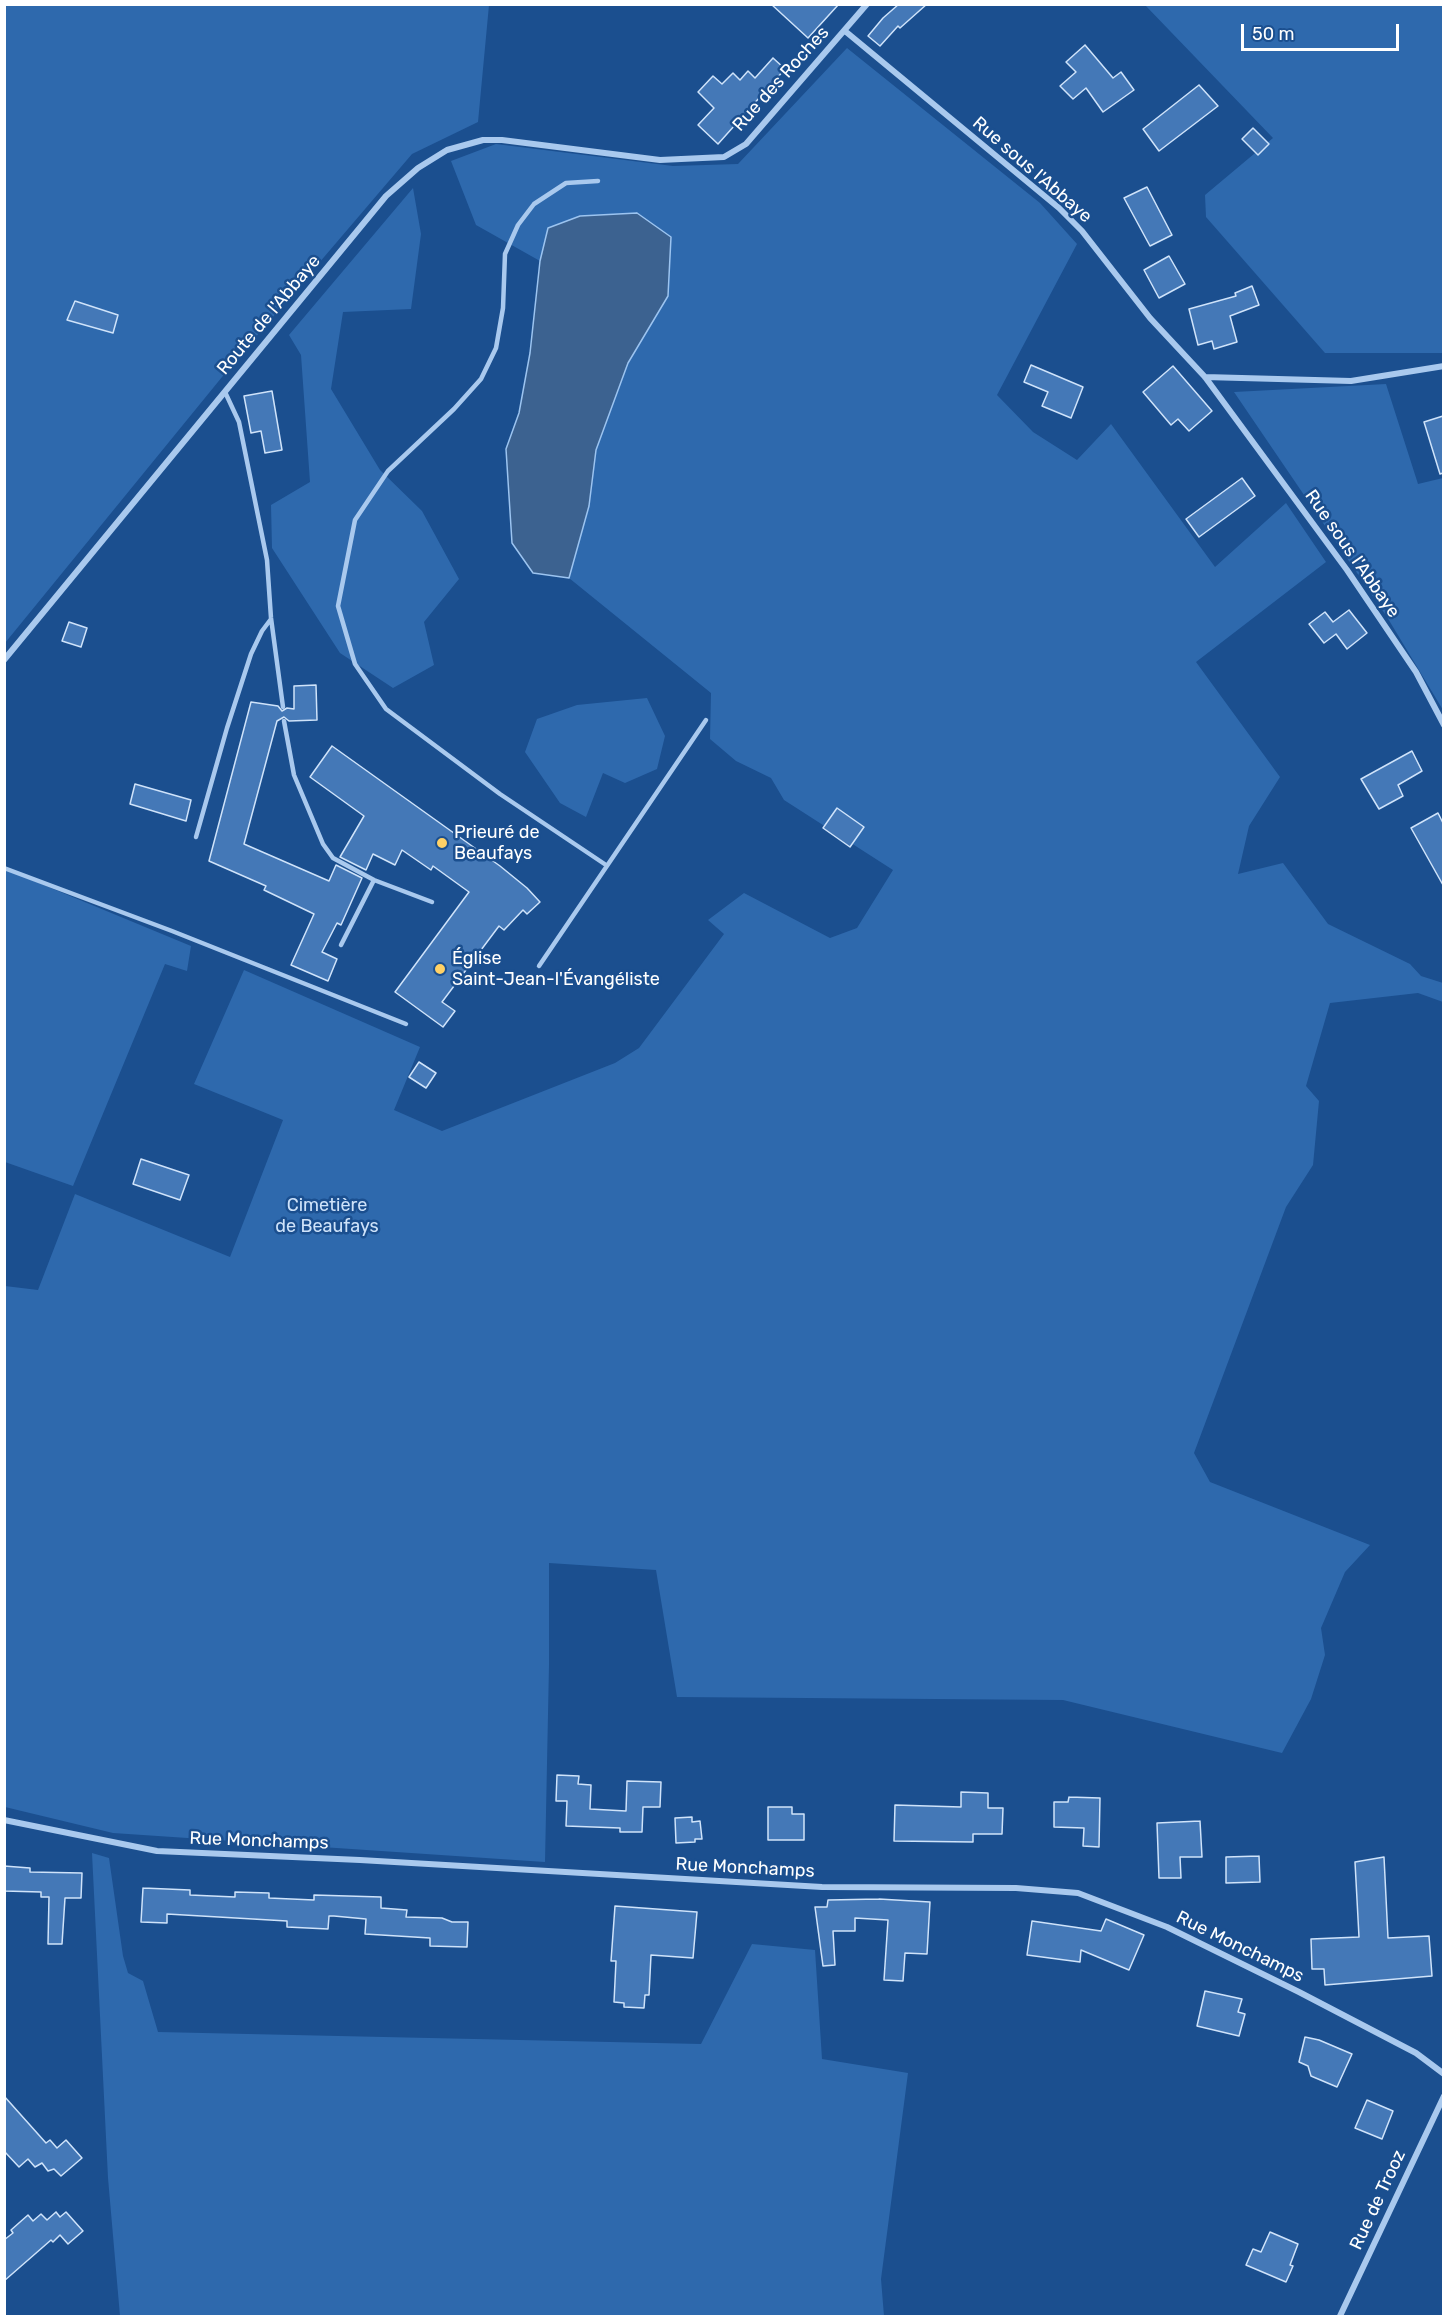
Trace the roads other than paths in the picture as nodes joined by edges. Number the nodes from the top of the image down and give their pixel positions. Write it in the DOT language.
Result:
graph roads {
  1 [pos="867,4"];
  2 [pos="845,31"];
  3 [pos="636,158"];
  4 [pos="598,181"];
  5 [pos="1443,366"];
  6 [pos="1205,377"];
  7 [pos="225,392"];
  8 [pos="272,618"];
  9 [pos="4,660"];
  10 [pos="283,707"];
  11 [pos="706,720"];
  12 [pos="285,721"];
  13 [pos="1443,725"];
  14 [pos="196,837"];
  15 [pos="606,866"];
  16 [pos="4,868"];
  17 [pos="374,880"];
  18 [pos="432,902"];
  19 [pos="341,945"];
  20 [pos="539,966"];
  21 [pos="406,1024"];
  22 [pos="4,1820"];
  23 [pos="1443,2074"];
  24 [pos="1443,2096"];
  25 [pos="1340,2316"];
  1 -- 2 [label="street, Rue des Roches"];
  2 -- 3 [label="street, Rue des Roches"];
  2 -- 6 [label="street, Rue sous l'Abbaye"];
  3 -- 7 [label="street, Route de l'Abbaye"];
  4 -- 15 [label="lane"];
  5 -- 6 [label="street"];
  6 -- 13 [label="street, Rue sous l'Abbaye"];
  7 -- 8 [label="lane"];
  7 -- 9 [label="street, Route de l'Abbaye"];
  8 -- 10 [label="lane"];
  8 -- 14 [label="lane"];
  11 -- 15 [label="lane"];
  12 -- 17 [label="lane"];
  15 -- 20 [label="lane"];
  16 -- 21 [label="lane"];
  17 -- 18 [label="lane"];
  17 -- 19 [label="lane"];
  22 -- 23 [label="street, Rue Monchamps"];
  24 -- 25 [label="street, Rue de Trooz"];
}
